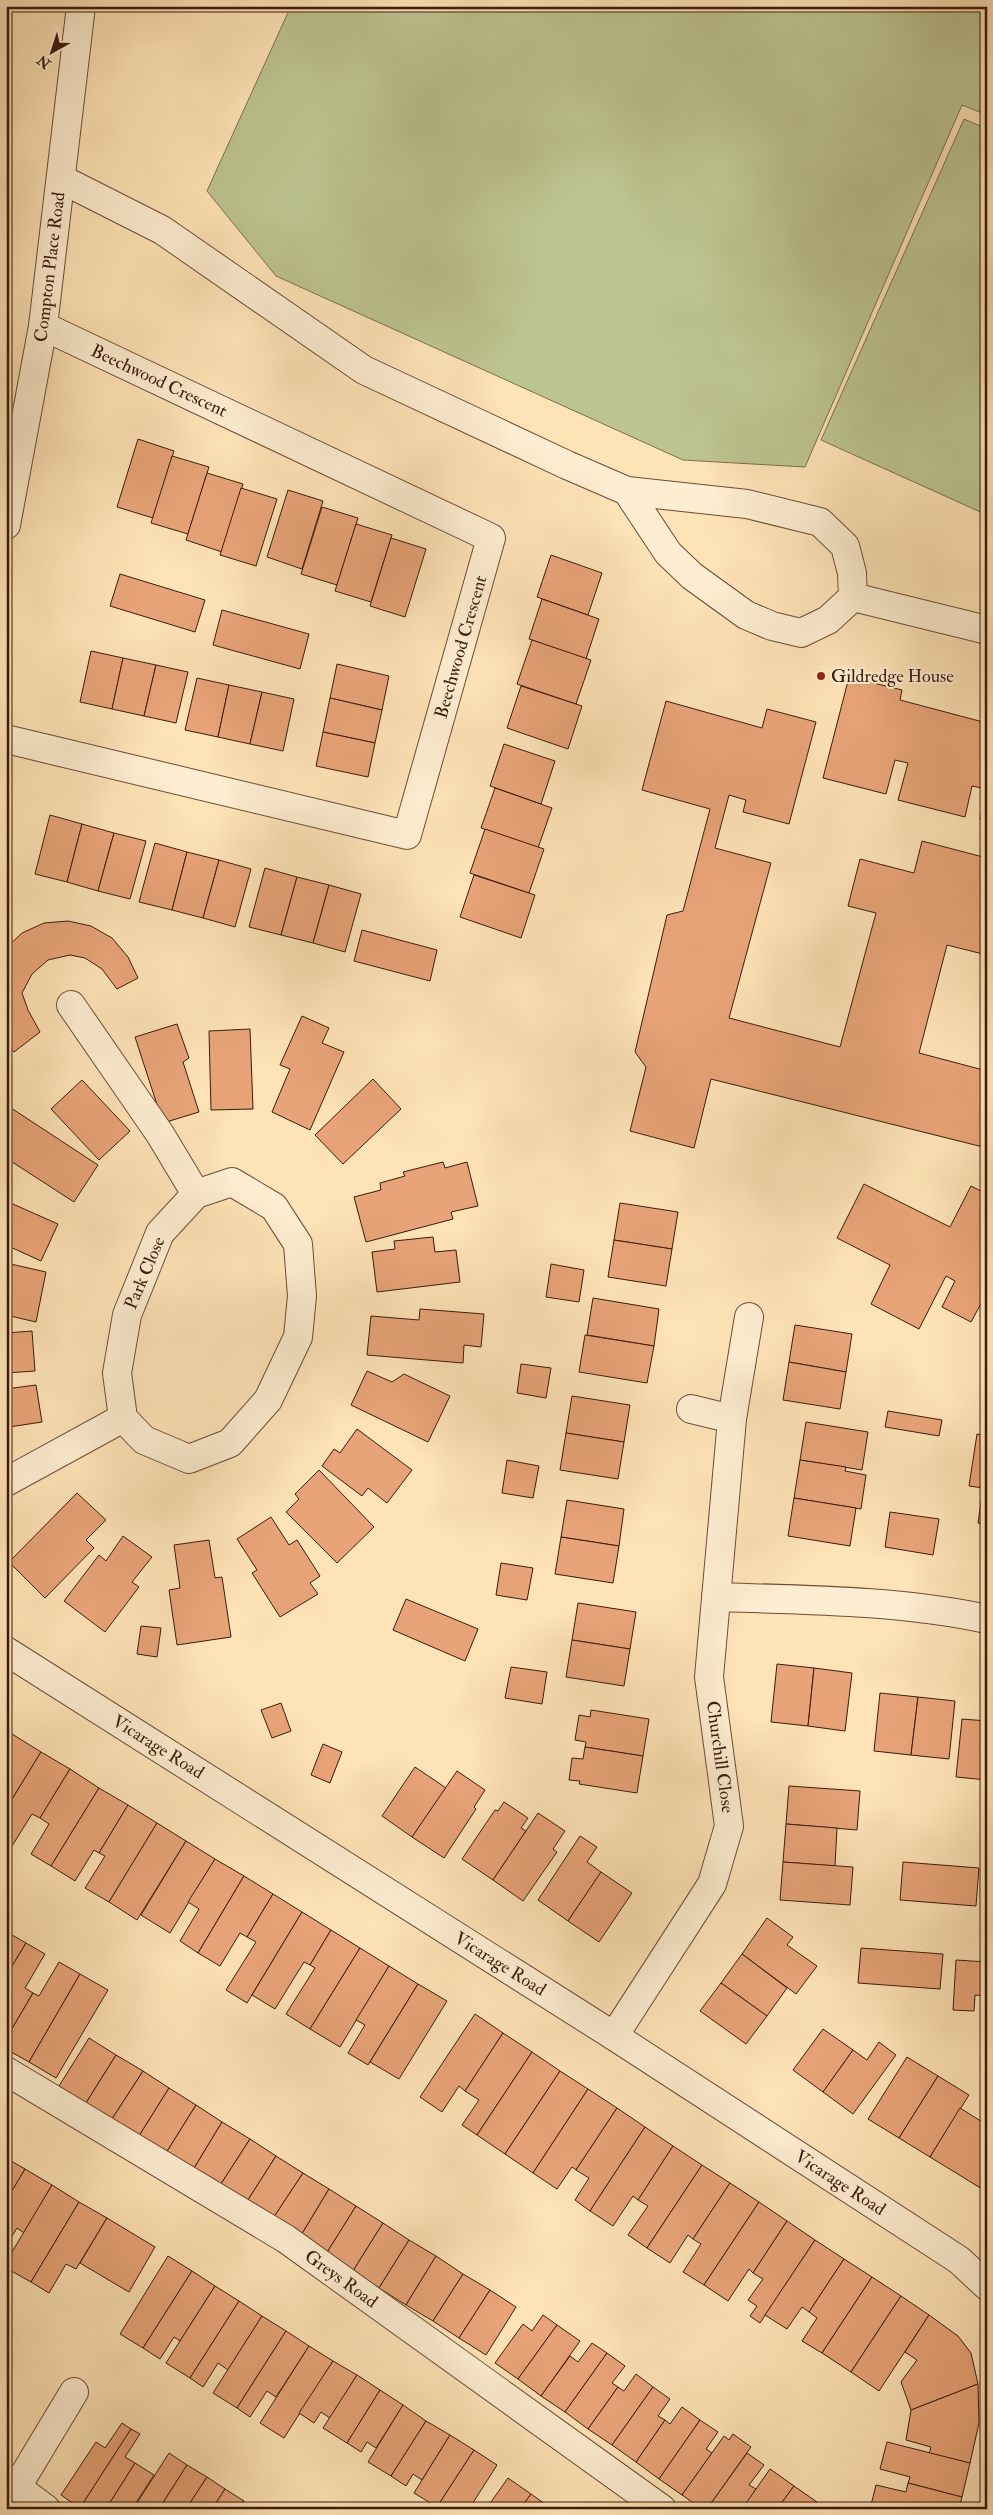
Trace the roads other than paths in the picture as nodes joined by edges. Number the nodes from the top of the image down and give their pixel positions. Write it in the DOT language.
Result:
graph roads {
  1 [pos="81,6"];
  2 [pos="61,179"];
  3 [pos="43,326"];
  4 [pos="628,492"];
  5 [pos="6,525"];
  6 [pos="853,597"];
  7 [pos="987,630"];
  8 [pos="6,739"];
  9 [pos="71,1005"];
  10 [pos="196,1194"];
  11 [pos="749,1317"];
  12 [pos="691,1409"];
  13 [pos="122,1418"];
  14 [pos="732,1419"];
  15 [pos="6,1482"];
  16 [pos="716,1597"];
  17 [pos="987,1619"];
  18 [pos="6,1651"];
  19 [pos="614,2036"];
  20 [pos="6,2071"];
  21 [pos="987,2286"];
  22 [pos="74,2392"];
  23 [pos="12,2482"];
  24 [pos="46,2509"];
  25 [pos="662,2509"];
  1 -- 2 [label="street, Compton Place Road"];
  2 -- 3 [label="street, Compton Place Road"];
  2 -- 4 [label="street"];
  3 -- 5 [label="street, Compton Place Road"];
  3 -- 8 [label="street, Beechwood Crescent"];
  4 -- 6 [label="street"];
  4 -- 6 [label="street"];
  6 -- 7 [label="street"];
  9 -- 10 [label="street"];
  10 -- 13 [label="street, Park Close"];
  10 -- 13 [label="street, Park Close"];
  11 -- 14 [label="street, Churchill Close"];
  12 -- 14 [label="street"];
  13 -- 15 [label="street"];
  14 -- 16 [label="street, Churchill Close"];
  16 -- 17 [label="street"];
  16 -- 19 [label="street, Churchill Close"];
  18 -- 19 [label="street, Vicarage Road"];
  19 -- 21 [label="street, Vicarage Road"];
  20 -- 25 [label="street, Greys Road"];
  22 -- 23 [label="street"];
  23 -- 24 [label="street"];
}
